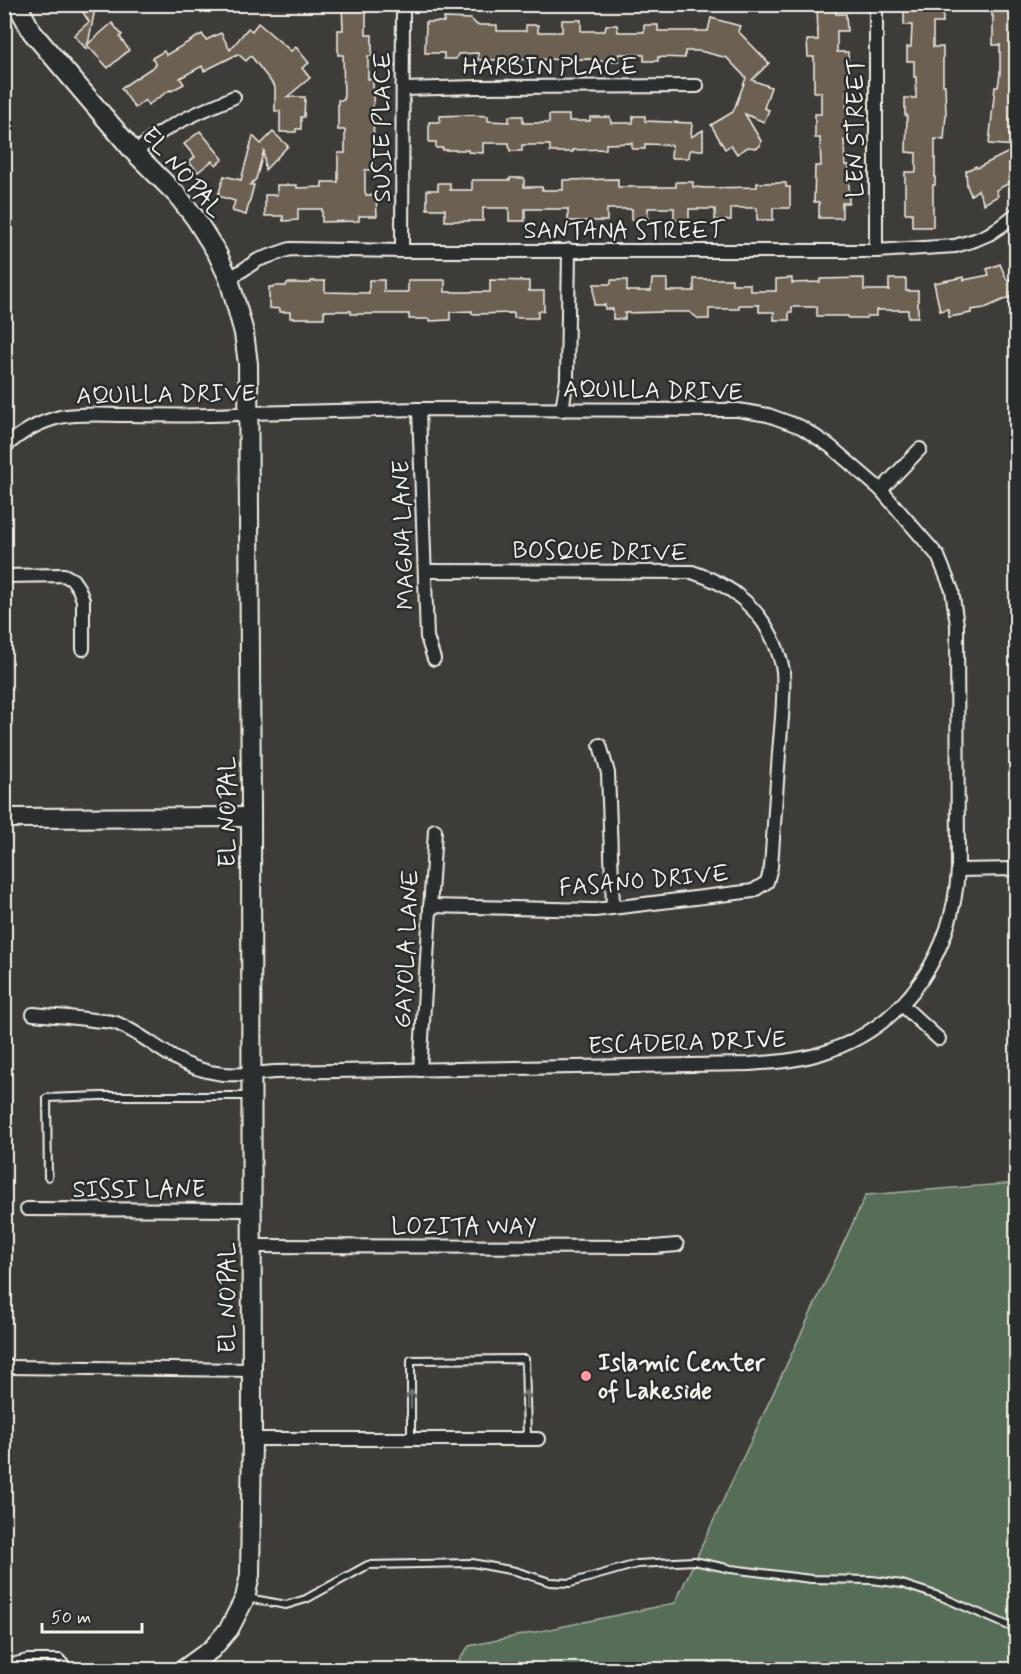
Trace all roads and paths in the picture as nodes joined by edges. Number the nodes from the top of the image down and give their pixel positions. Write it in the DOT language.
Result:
graph roads {
  1 [pos="17,4"];
  2 [pos="403,4"];
  3 [pos="876,4"];
  4 [pos="697,86"];
  5 [pos="404,89"];
  6 [pos="234,97"];
  7 [pos="135,153"];
  8 [pos="1017,214"];
  9 [pos="568,250"];
  10 [pos="402,251"];
  11 [pos="876,251"];
  12 [pos="229,279"];
  13 [pos="419,409"];
  14 [pos="562,410"];
  15 [pos="249,413"];
  16 [pos="4,448"];
  17 [pos="920,449"];
  18 [pos="881,490"];
  19 [pos="425,571"];
  20 [pos="4,576"];
  21 [pos="83,648"];
  22 [pos="434,659"];
  23 [pos="600,745"];
  24 [pos="251,817"];
  25 [pos="4,819"];
  26 [pos="435,830"];
  27 [pos="1017,869"];
  28 [pos="958,870"];
  29 [pos="753,891"];
  30 [pos="430,906"];
  31 [pos="613,907"];
  32 [pos="902,1005"];
  33 [pos="33,1014"];
  34 [pos="939,1039"];
  35 [pos="420,1070"];
  36 [pos="250,1075"];
  37 [pos="251,1096"];
  38 [pos="48,1177"];
  39 [pos="27,1209"];
  40 [pos="251,1210"];
  41 [pos="677,1245"];
  42 [pos="251,1246"];
  43 [pos="8,1367"];
  44 [pos="251,1370"];
  45 [pos="252,1439"];
  46 [pos="411,1439"];
  47 [pos="532,1439"];
  48 [pos="246,1598"];
  49 [pos="1017,1629"];
  50 [pos="4,1664"];
  51 [pos="71,1670"];
  52 [pos="183,1670"];
  1 -- 7 [label="main road, EL NOPAL"];
  2 -- 5 [label="street, SUSIE PLACE"];
  3 -- 11 [label="street, LEN STREET"];
  4 -- 5 [label="street, HARBIN PLACE"];
  5 -- 10 [label="street, SUSIE PLACE"];
  6 -- 7 [label="street"];
  7 -- 12 [label="main road, EL NOPAL"];
  8 -- 11 [label="street, SANTANA STREET"];
  9 -- 10 [label="street, SANTANA STREET"];
  9 -- 11 [label="street, SANTANA STREET"];
  9 -- 14 [label="street"];
  10 -- 12 [label="street, SANTANA STREET"];
  12 -- 15 [label="main road, EL NOPAL"];
  13 -- 14 [label="street, AQUILLA DRIVE"];
  13 -- 15 [label="street, AQUILLA DRIVE"];
  13 -- 19 [label="street, MAGNA LANE"];
  14 -- 18 [label="street, AQUILLA DRIVE"];
  15 -- 16 [label="street, AQUILLA DRIVE"];
  15 -- 24 [label="main road, EL NOPAL"];
  17 -- 18 [label="street"];
  18 -- 28 [label="street, AQUILLA DRIVE"];
  19 -- 22 [label="street, MAGNA LANE"];
  19 -- 29 [label="street, BOSQUE DRIVE"];
  20 -- 21 [label="street"];
  23 -- 31 [label="street"];
  24 -- 25 [label="main road"];
  24 -- 36 [label="main road, EL NOPAL"];
  26 -- 30 [label="street, GAYOLA LANE"];
  27 -- 28 [label="street"];
  28 -- 32 [label="street, ESCADERA DRIVE"];
  29 -- 31 [label="street, FASANO DRIVE"];
  30 -- 31 [label="street, FASANO DRIVE"];
  30 -- 35 [label="street, GAYOLA LANE"];
  32 -- 34 [label="street"];
  32 -- 35 [label="street, ESCADERA DRIVE"];
  33 -- 36 [label="street, ESCADERA DRIVE"];
  35 -- 36 [label="street, ESCADERA DRIVE"];
  36 -- 37 [label="main road, EL NOPAL"];
  37 -- 38 [label="lane"];
  37 -- 40 [label="main road, EL NOPAL"];
  39 -- 40 [label="street, SISSI LANE"];
  40 -- 42 [label="main road, EL NOPAL"];
  41 -- 42 [label="street, LOZITA WAY"];
  42 -- 44 [label="main road, EL NOPAL"];
  43 -- 44 [label="street"];
  44 -- 45 [label="main road, EL NOPAL"];
  45 -- 46 [label="street"];
  45 -- 48 [label="main road, EL NOPAL"];
  46 -- 47 [label="street"];
  46 -- 47 [label="lane"];
  48 -- 49 [label="lane"];
  48 -- 52 [label="main road, EL NOPAL"];
  50 -- 51 [label="lane"];
}
